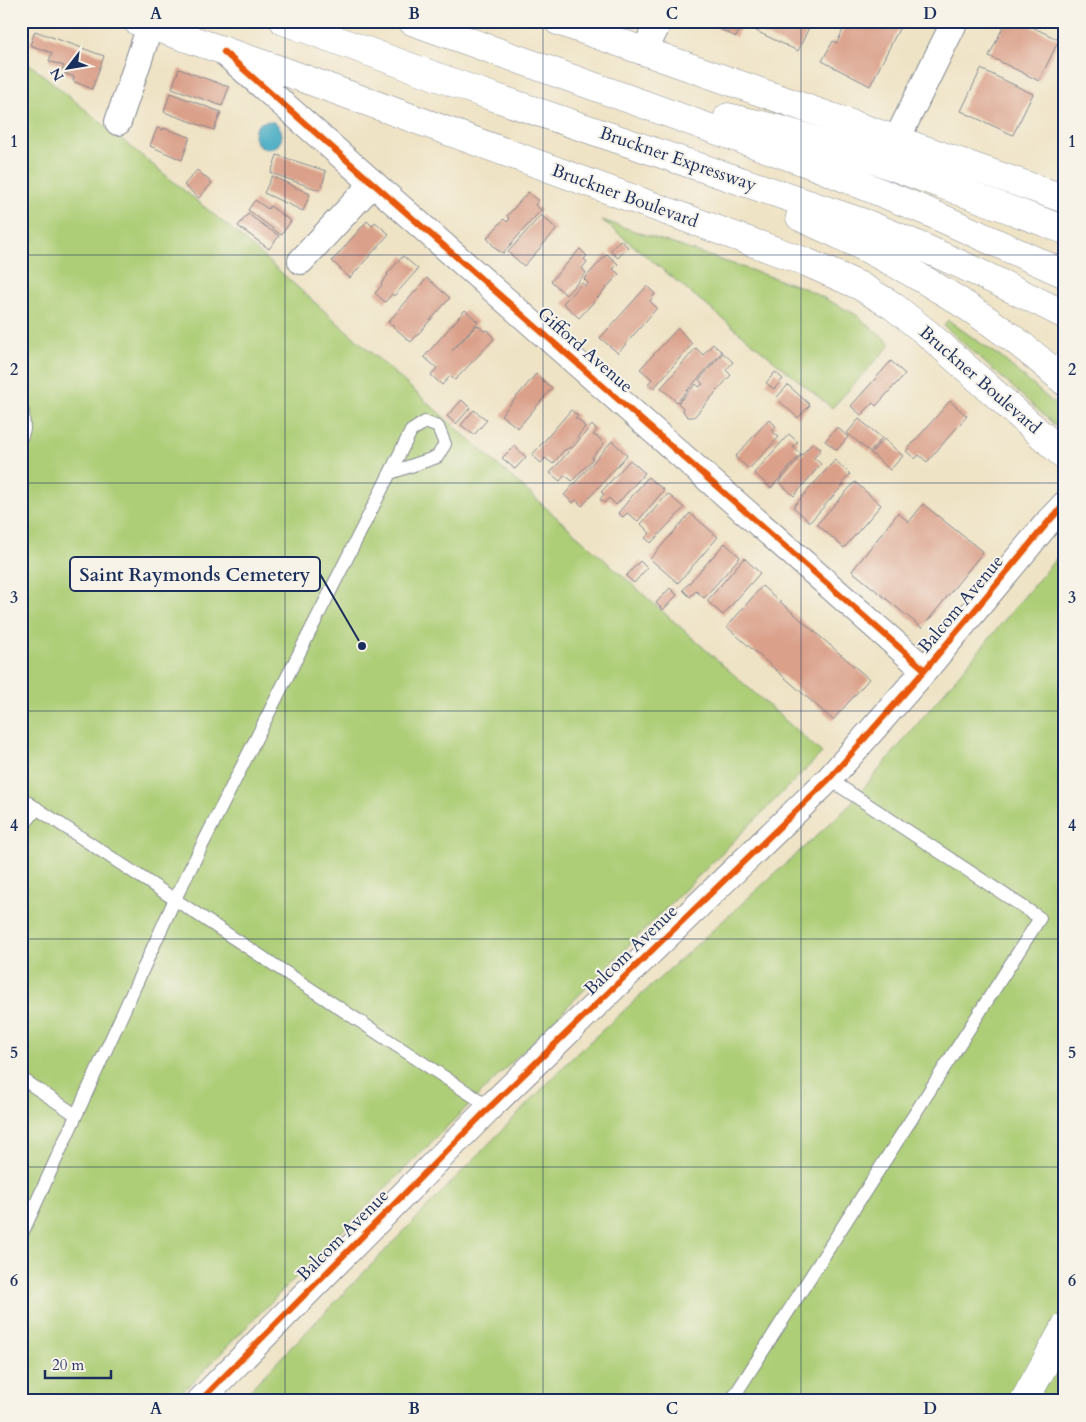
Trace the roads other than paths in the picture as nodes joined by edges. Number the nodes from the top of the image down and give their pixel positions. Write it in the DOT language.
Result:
graph roads {
  1 [pos="284,21"];
  2 [pos="412,21"];
  3 [pos="558,21"];
  4 [pos="658,21"];
  5 [pos="955,21"];
  6 [pos="144,24"];
  7 [pos="224,52"];
  8 [pos="644,52"];
  9 [pos="585,83"];
  10 [pos="479,92"];
  11 [pos="118,122"];
  12 [pos="896,141"];
  13 [pos="373,183"];
  14 [pos="1065,199"];
  15 [pos="1065,230"];
  16 [pos="301,261"];
  17 [pos="1065,274"];
  18 [pos="1065,316"];
  19 [pos="1065,382"];
  20 [pos="21,410"];
  21 [pos="21,438"];
  22 [pos="1065,456"];
  23 [pos="390,474"];
  24 [pos="1065,504"];
  25 [pos="925,670"];
  26 [pos="829,779"];
  27 [pos="21,798"];
  28 [pos="36,808"];
  29 [pos="21,829"];
  30 [pos="175,899"];
  31 [pos="21,1078"];
  32 [pos="488,1109"];
  33 [pos="76,1115"];
  34 [pos="21,1236"];
  35 [pos="1065,1327"];
  36 [pos="200,1401"];
  37 [pos="731,1401"];
  38 [pos="1024,1401"];
  1 -- 10 [label="main road, Bruckner Expressway"];
  2 -- 9 [label="main road"];
  3 -- 8 [label="main road"];
  4 -- 8 [label="street"];
  5 -- 12 [label="street"];
  6 -- 7 [label="main road, Bruckner Boulevard"];
  6 -- 11 [label="street"];
  7 -- 13 [label="street, Gifford Avenue"];
  7 -- 22 [label="main road, Bruckner Boulevard"];
  8 -- 12 [label="main road"];
  9 -- 15 [label="main road"];
  9 -- 17 [label="main road"];
  10 -- 18 [label="main road, Bruckner Expressway"];
  10 -- 19 [label="main road"];
  12 -- 14 [label="main road"];
  13 -- 16 [label="street"];
  13 -- 25 [label="street, Gifford Avenue"];
  20 -- 21 [label="lane"];
  23 -- 23 [label="lane"];
  23 -- 30 [label="lane"];
  24 -- 25 [label="street, Balcom Avenue"];
  25 -- 26 [label="street, Balcom Avenue"];
  26 -- 32 [label="street, Balcom Avenue"];
  26 -- 37 [label="lane"];
  27 -- 28 [label="lane"];
  28 -- 29 [label="lane"];
  28 -- 30 [label="lane"];
  30 -- 32 [label="lane"];
  30 -- 33 [label="lane"];
  31 -- 33 [label="lane"];
  32 -- 36 [label="street, Balcom Avenue"];
  33 -- 34 [label="lane"];
  35 -- 38 [label="main road"];
}
